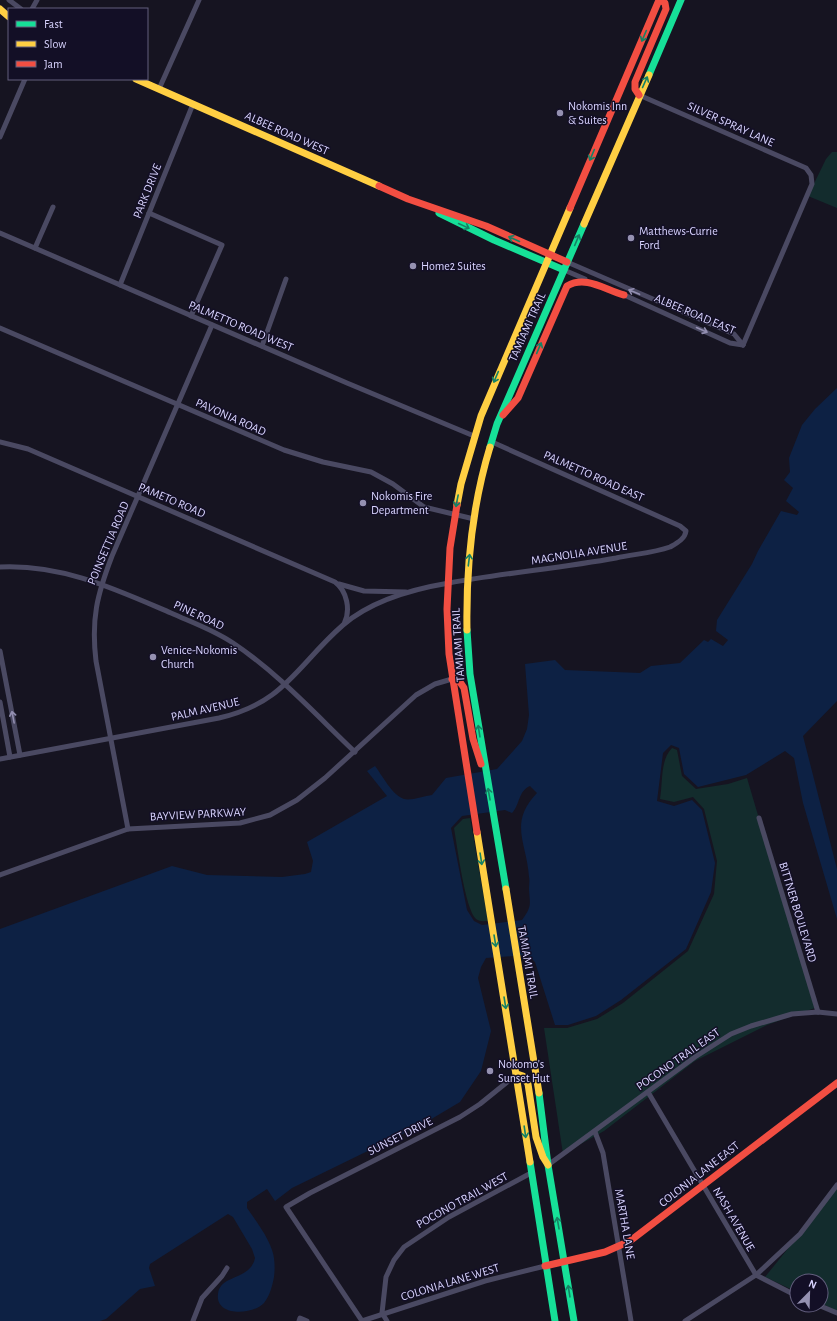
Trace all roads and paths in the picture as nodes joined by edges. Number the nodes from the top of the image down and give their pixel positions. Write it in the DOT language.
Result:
graph roads {
  1 [pos="9,0"];
  2 [pos="199,0"];
  3 [pos="660,0"];
  4 [pos="681,0"];
  5 [pos="20,8"];
  6 [pos="0,9"];
  7 [pos="8,16"];
  8 [pos="25,80"];
  9 [pos="138,80"];
  10 [pos="159,89"];
  11 [pos="640,95"];
  12 [pos="193,104"];
  13 [pos="0,137"];
  14 [pos="53,207"];
  15 [pos="430,207"];
  16 [pos="149,213"];
  17 [pos="0,233"];
  18 [pos="35,248"];
  19 [pos="549,254"];
  20 [pos="567,262"];
  21 [pos="546,263"];
  22 [pos="564,270"];
  23 [pos="286,279"];
  24 [pos="120,285"];
  25 [pos="624,295"];
  26 [pos="191,316"];
  27 [pos="212,325"];
  28 [pos="0,328"];
  29 [pos="743,345"];
  30 [pos="262,346"];
  31 [pos="178,404"];
  32 [pos="500,418"];
  33 [pos="474,436"];
  34 [pos="0,442"];
  35 [pos="492,442"];
  36 [pos="138,497"];
  37 [pos="455,516"];
  38 [pos="474,519"];
  39 [pos="686,531"];
  40 [pos="0,567"];
  41 [pos="466,580"];
  42 [pos="335,582"];
  43 [pos="101,583"];
  44 [pos="448,583"];
  45 [pos="409,592"];
  46 [pos="343,625"];
  47 [pos="0,650"];
  48 [pos="452,679"];
  49 [pos="285,685"];
  50 [pos="0,702"];
  51 [pos="110,739"];
  52 [pos="355,752"];
  53 [pos="20,755"];
  54 [pos="10,757"];
  55 [pos="0,759"];
  56 [pos="485,769"];
  57 [pos="759,818"];
  58 [pos="128,829"];
  59 [pos="0,875"];
  60 [pos="818,1012"];
  61 [pos="837,1014"];
  62 [pos="517,1074"];
  63 [pos="837,1083"];
  64 [pos="648,1092"];
  65 [pos="595,1132"];
  66 [pos="548,1165"];
  67 [pos="531,1173"];
  68 [pos="702,1185"];
  69 [pos="837,1185"];
  70 [pos="618,1247"];
  71 [pos="564,1261"];
  72 [pos="545,1266"];
  73 [pos="227,1268"];
  74 [pos="756,1275"];
  75 [pos="789,1292"];
  76 [pos="382,1313"];
  77 [pos="193,1321"];
  78 [pos="299,1321"];
  79 [pos="307,1321"];
  80 [pos="362,1321"];
  81 [pos="387,1321"];
  82 [pos="555,1321"];
  83 [pos="574,1321"];
  84 [pos="631,1321"];
  85 [pos="685,1321"];
  1 -- 5 [label="street"];
  2 -- 10 [label="street"];
  3 -- 11 [label="main road"];
  3 -- 19 [label="main road, TAMIAMI TRAIL, one-way"];
  11 -- 4 [label="main road, TAMIAMI TRAIL, one-way"];
  6 -- 7 [label="main road"];
  8 -- 13 [label="street"];
  9 -- 10 [label="main road, ALBEE ROAD WEST"];
  10 -- 12 [label="main road, ALBEE ROAD WEST"];
  20 -- 11 [label="main road, TAMIAMI TRAIL, one-way"];
  11 -- 29 [label="street, SILVER SPRAY LANE"];
  12 -- 15 [label="main road, ALBEE ROAD WEST"];
  12 -- 16 [label="street, PARK DRIVE"];
  14 -- 18 [label="street"];
  19 -- 15 [label="main road, ALBEE ROAD WEST, one-way"];
  15 -- 21 [label="main road, ALBEE ROAD WEST, one-way"];
  16 -- 24 [label="street, PARK DRIVE"];
  16 -- 26 [label="street"];
  17 -- 18 [label="street, PALMETTO ROAD WEST"];
  18 -- 24 [label="street, PALMETTO ROAD WEST"];
  19 -- 20 [label="main road, ALBEE ROAD WEST"];
  19 -- 21 [label="main road, TAMIAMI TRAIL"];
  20 -- 22 [label="main road, TAMIAMI TRAIL"];
  29 -- 20 [label="street, ALBEE ROAD EAST, one-way"];
  21 -- 22 [label="main road, ALBEE ROAD EAST"];
  21 -- 33 [label="main road, TAMIAMI TRAIL, one-way"];
  22 -- 25 [label="street, ALBEE ROAD EAST"];
  22 -- 32 [label="main road, TAMIAMI TRAIL"];
  23 -- 30 [label="street"];
  24 -- 26 [label="street, PALMETTO ROAD WEST"];
  25 -- 29 [label="street, ALBEE ROAD EAST, one-way"];
  32 -- 25 [label="main road, one-way"];
  26 -- 27 [label="street, PALMETTO ROAD WEST"];
  27 -- 30 [label="street, PALMETTO ROAD WEST"];
  27 -- 31 [label="street, POINSETTIA ROAD"];
  28 -- 31 [label="street, PAVONIA ROAD"];
  30 -- 33 [label="street, PALMETTO ROAD WEST"];
  31 -- 36 [label="street, POINSETTIA ROAD"];
  31 -- 37 [label="street, PAVONIA ROAD"];
  32 -- 35 [label="main road, TAMIAMI TRAIL"];
  33 -- 37 [label="main road, TAMIAMI TRAIL, one-way"];
  34 -- 36 [label="street, PAMETO ROAD"];
  35 -- 38 [label="main road, TAMIAMI TRAIL"];
  35 -- 39 [label="street, PALMETTO ROAD EAST"];
  36 -- 42 [label="street, PAMETO ROAD"];
  36 -- 43 [label="street, POINSETTIA ROAD"];
  37 -- 38 [label="street, PAVONIA ROAD"];
  37 -- 44 [label="main road, TAMIAMI TRAIL"];
  41 -- 38 [label="main road, TAMIAMI TRAIL, one-way"];
  39 -- 41 [label="street, MAGNOLIA AVENUE"];
  40 -- 43 [label="street, PINE ROAD"];
  41 -- 44 [label="street, MAGNOLIA AVENUE"];
  56 -- 41 [label="main road, TAMIAMI TRAIL, one-way"];
  42 -- 45 [label="street, PAMETO ROAD"];
  42 -- 46 [label="street"];
  43 -- 49 [label="street, PINE ROAD"];
  43 -- 51 [label="street, POINSETTIA ROAD"];
  44 -- 45 [label="street, PALM AVENUE"];
  44 -- 48 [label="main road, TAMIAMI TRAIL"];
  45 -- 46 [label="street, PALM AVENUE"];
  46 -- 49 [label="street, PALM AVENUE"];
  53 -- 47 [label="street, one-way"];
  48 -- 52 [label="street, BAYVIEW PARKWAY"];
  48 -- 56 [label="main road"];
  48 -- 62 [label="main road, TAMIAMI TRAIL, one-way"];
  49 -- 51 [label="street, PALM AVENUE"];
  49 -- 52 [label="street, PINE ROAD"];
  50 -- 54 [label="street"];
  51 -- 53 [label="street, PALM AVENUE"];
  51 -- 58 [label="street, POINSETTIA ROAD"];
  52 -- 58 [label="street, BAYVIEW PARKWAY"];
  53 -- 54 [label="street, PALM AVENUE"];
  54 -- 55 [label="street, PALM AVENUE"];
  66 -- 56 [label="main road, TAMIAMI TRAIL, one-way"];
  57 -- 60 [label="street, BITTNER BOULEVARD"];
  58 -- 59 [label="street, BAYVIEW PARKWAY"];
  60 -- 61 [label="street, POCONO TRAIL EAST"];
  60 -- 64 [label="street, POCONO TRAIL EAST"];
  62 -- 66 [label="main road"];
  62 -- 67 [label="main road, TAMIAMI TRAIL, one-way"];
  62 -- 80 [label="street, SUNSET DRIVE"];
  63 -- 68 [label="main road, COLONIA LANE EAST"];
  64 -- 65 [label="street, POCONO TRAIL EAST"];
  64 -- 68 [label="street, NASH AVENUE"];
  65 -- 66 [label="street, POCONO TRAIL EAST"];
  65 -- 70 [label="street, MARTHA LANE"];
  71 -- 66 [label="main road, TAMIAMI TRAIL, one-way"];
  67 -- 72 [label="main road, TAMIAMI TRAIL"];
  67 -- 76 [label="street, POCONO TRAIL WEST"];
  68 -- 70 [label="main road, COLONIA LANE EAST"];
  68 -- 74 [label="street, NASH AVENUE"];
  69 -- 74 [label="street"];
  70 -- 71 [label="main road, COLONIA LANE EAST"];
  70 -- 84 [label="street, MARTHA LANE"];
  71 -- 72 [label="main road, COLONIA LANE EAST"];
  83 -- 71 [label="main road, TAMIAMI TRAIL, one-way"];
  72 -- 76 [label="street, COLONIA LANE WEST"];
  72 -- 82 [label="main road, TAMIAMI TRAIL"];
  73 -- 77 [label="street"];
  74 -- 75 [label="street"];
  74 -- 85 [label="street"];
  76 -- 80 [label="street, COLONIA LANE WEST"];
  76 -- 81 [label="street"];
  78 -- 79 [label="street"];
}
